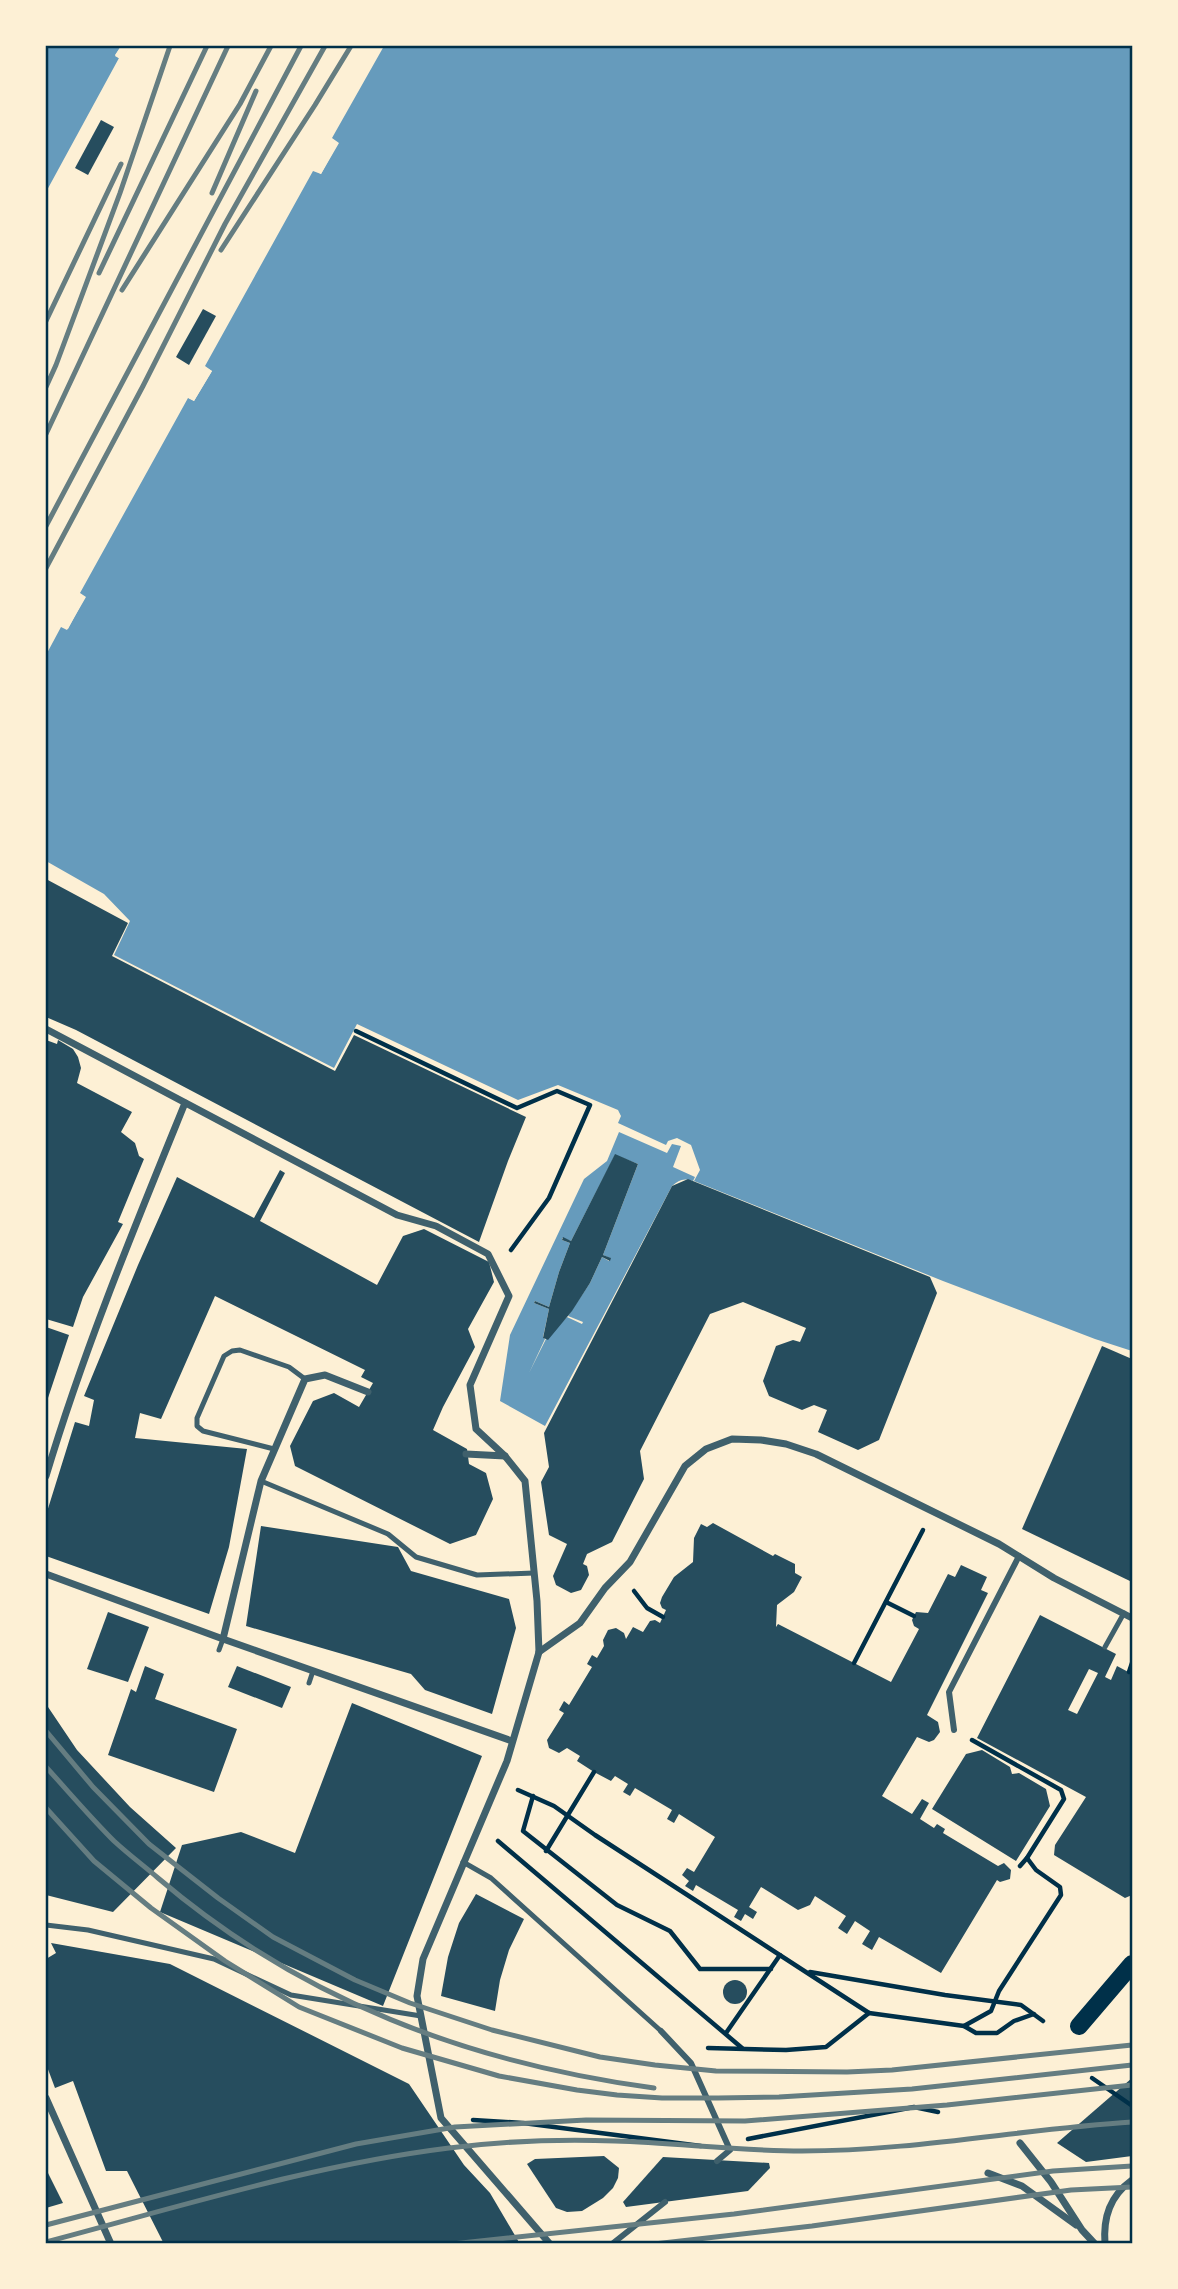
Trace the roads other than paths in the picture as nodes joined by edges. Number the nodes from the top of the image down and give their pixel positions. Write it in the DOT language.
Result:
graph roads {
  1 [pos="46,1029"];
  2 [pos="185,1103"];
  3 [pos="305,1379"];
  4 [pos="368,1380"];
  5 [pos="274,1448"];
  6 [pos="466,1454"];
  7 [pos="505,1456"];
  8 [pos="46,1476"];
  9 [pos="261,1481"];
  10 [pos="1019,1556"];
  11 [pos="534,1573"];
  12 [pos="46,1574"];
  13 [pos="1124,1613"];
  14 [pos="1132,1618"];
  15 [pos="223,1639"];
  16 [pos="1105,1647"];
  17 [pos="219,1650"];
  18 [pos="539,1652"];
  19 [pos="313,1671"];
  20 [pos="309,1684"];
  21 [pos="954,1730"];
  22 [pos="512,1741"];
  23 [pos="463,1862"];
  24 [pos="46,1926"];
  25 [pos="1132,1964"];
  26 [pos="421,2016"];
  27 [pos="1079,2026"];
  28 [pos="661,2031"];
  29 [pos="46,2098"];
  30 [pos="1020,2143"];
  31 [pos="717,2161"];
  32 [pos="988,2173"];
  33 [pos="1132,2180"];
  34 [pos="665,2202"];
  35 [pos="1082,2230"];
  36 [pos="111,2244"];
  37 [pos="550,2244"];
  38 [pos="612,2244"];
  39 [pos="1095,2244"];
  40 [pos="1105,2244"];
  1 -- 2 [label="street"];
  2 -- 7 [label="street"];
  2 -- 8 [label="street"];
  3 -- 4 [label="street"];
  3 -- 5 [label="street"];
  3 -- 5 [label="lane"];
  5 -- 9 [label="street"];
  6 -- 7 [label="street"];
  7 -- 11 [label="street"];
  9 -- 11 [label="lane"];
  9 -- 15 [label="street"];
  10 -- 13 [label="street"];
  10 -- 18 [label="street"];
  10 -- 21 [label="street"];
  11 -- 18 [label="street"];
  12 -- 15 [label="street"];
  13 -- 14 [label="street"];
  13 -- 16 [label="lane"];
  15 -- 17 [label="lane"];
  15 -- 19 [label="street"];
  18 -- 22 [label="street"];
  19 -- 20 [label="lane"];
  19 -- 22 [label="street"];
  22 -- 23 [label="street"];
  23 -- 26 [label="street"];
  23 -- 28 [label="lane"];
  24 -- 26 [label="lane"];
  25 -- 27 [label="main road"];
  26 -- 37 [label="street"];
  28 -- 31 [label="street"];
  29 -- 36 [label="street"];
  30 -- 35 [label="street"];
  32 -- 35 [label="street"];
  33 -- 40 [label="street"];
  34 -- 38 [label="street"];
  35 -- 39 [label="street"];
}
